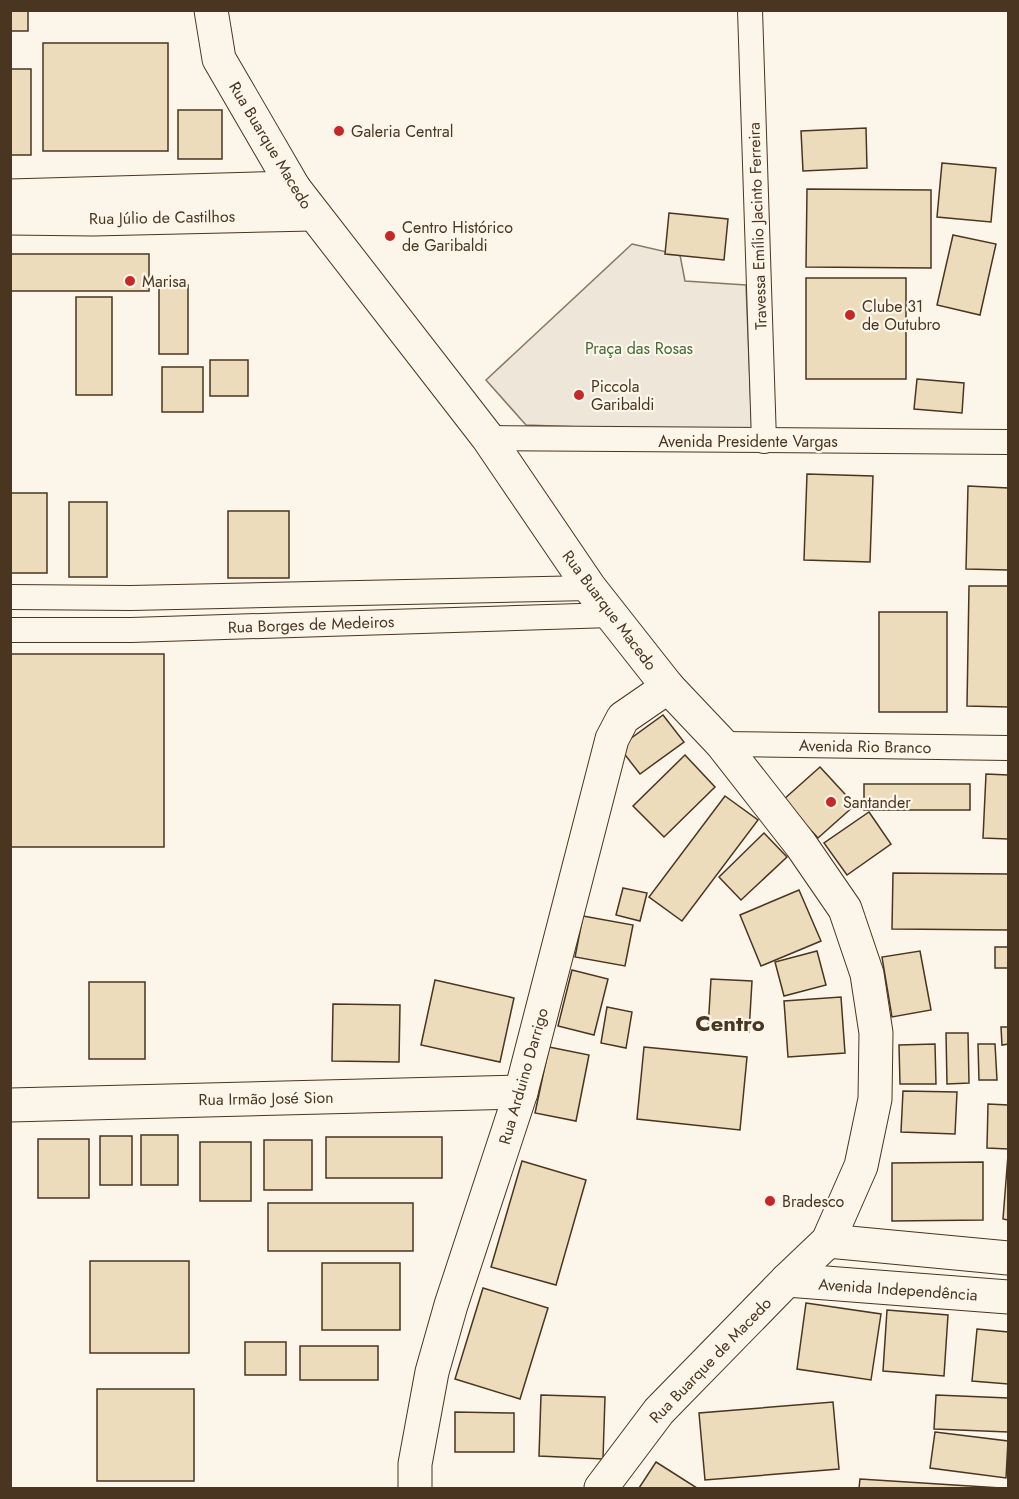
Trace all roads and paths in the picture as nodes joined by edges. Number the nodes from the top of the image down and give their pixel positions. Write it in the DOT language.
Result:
graph roads {
  1 [pos="211,10"];
  2 [pos="750,10"];
  3 [pos="10,196"];
  4 [pos="304,201"];
  5 [pos="10,218"];
  6 [pos="488,438"];
  7 [pos="764,441"];
  8 [pos="1008,442"];
  9 [pos="590,588"];
  10 [pos="10,597"];
  11 [pos="131,598"];
  12 [pos="612,615"];
  13 [pos="10,630"];
  14 [pos="131,630"];
  15 [pos="668,687"];
  16 [pos="722,744"];
  17 [pos="1008,748"];
  18 [pos="521,1092"];
  19 [pos="10,1105"];
  20 [pos="828,1241"];
  21 [pos="1008,1258"];
  22 [pos="787,1280"];
  23 [pos="1008,1297"];
  24 [pos="416,1488"];
  25 [pos="601,1488"];
  1 -- 4 [label="main road, Rua Buarque Macedo"];
  2 -- 7 [label="street, Travessa Emílio Jacinto Ferreira"];
  3 -- 4 [label="main road, Rua Júlio de Castilhos"];
  4 -- 5 [label="main road, Rua Júlio de Castilhos"];
  4 -- 6 [label="main road, Rua Buarque Macedo"];
  6 -- 7 [label="street, Avenida Presidente Vargas"];
  6 -- 9 [label="main road, Rua Buarque Macedo"];
  7 -- 8 [label="street, Avenida Presidente Vargas"];
  9 -- 11 [label="street, Rua Borges de Medeiros"];
  9 -- 12 [label="main road, Rua Buarque Macedo"];
  10 -- 11 [label="street, Rua Borges de Medeiros"];
  11 -- 14 [label="street"];
  12 -- 14 [label="street, Rua Borges de Medeiros"];
  12 -- 15 [label="main road, Rua Buarque Macedo"];
  13 -- 14 [label="street, Rua Borges de Medeiros"];
  15 -- 16 [label="main road, Rua Buarque Macedo"];
  15 -- 18 [label="main road, Rua Arduino Darrigo"];
  16 -- 17 [label="street, Avenida Rio Branco"];
  16 -- 20 [label="main road, Rua Buarque Macedo"];
  18 -- 19 [label="main road, Rua Irmão José Sion"];
  18 -- 24 [label="main road, Rua Arduino Darrigo"];
  20 -- 21 [label="main road"];
  20 -- 22 [label="main road, Rua Buarque de Macedo"];
  22 -- 23 [label="main road, Avenida Independência"];
  22 -- 25 [label="main road, Rua Buarque de Macedo"];
}
